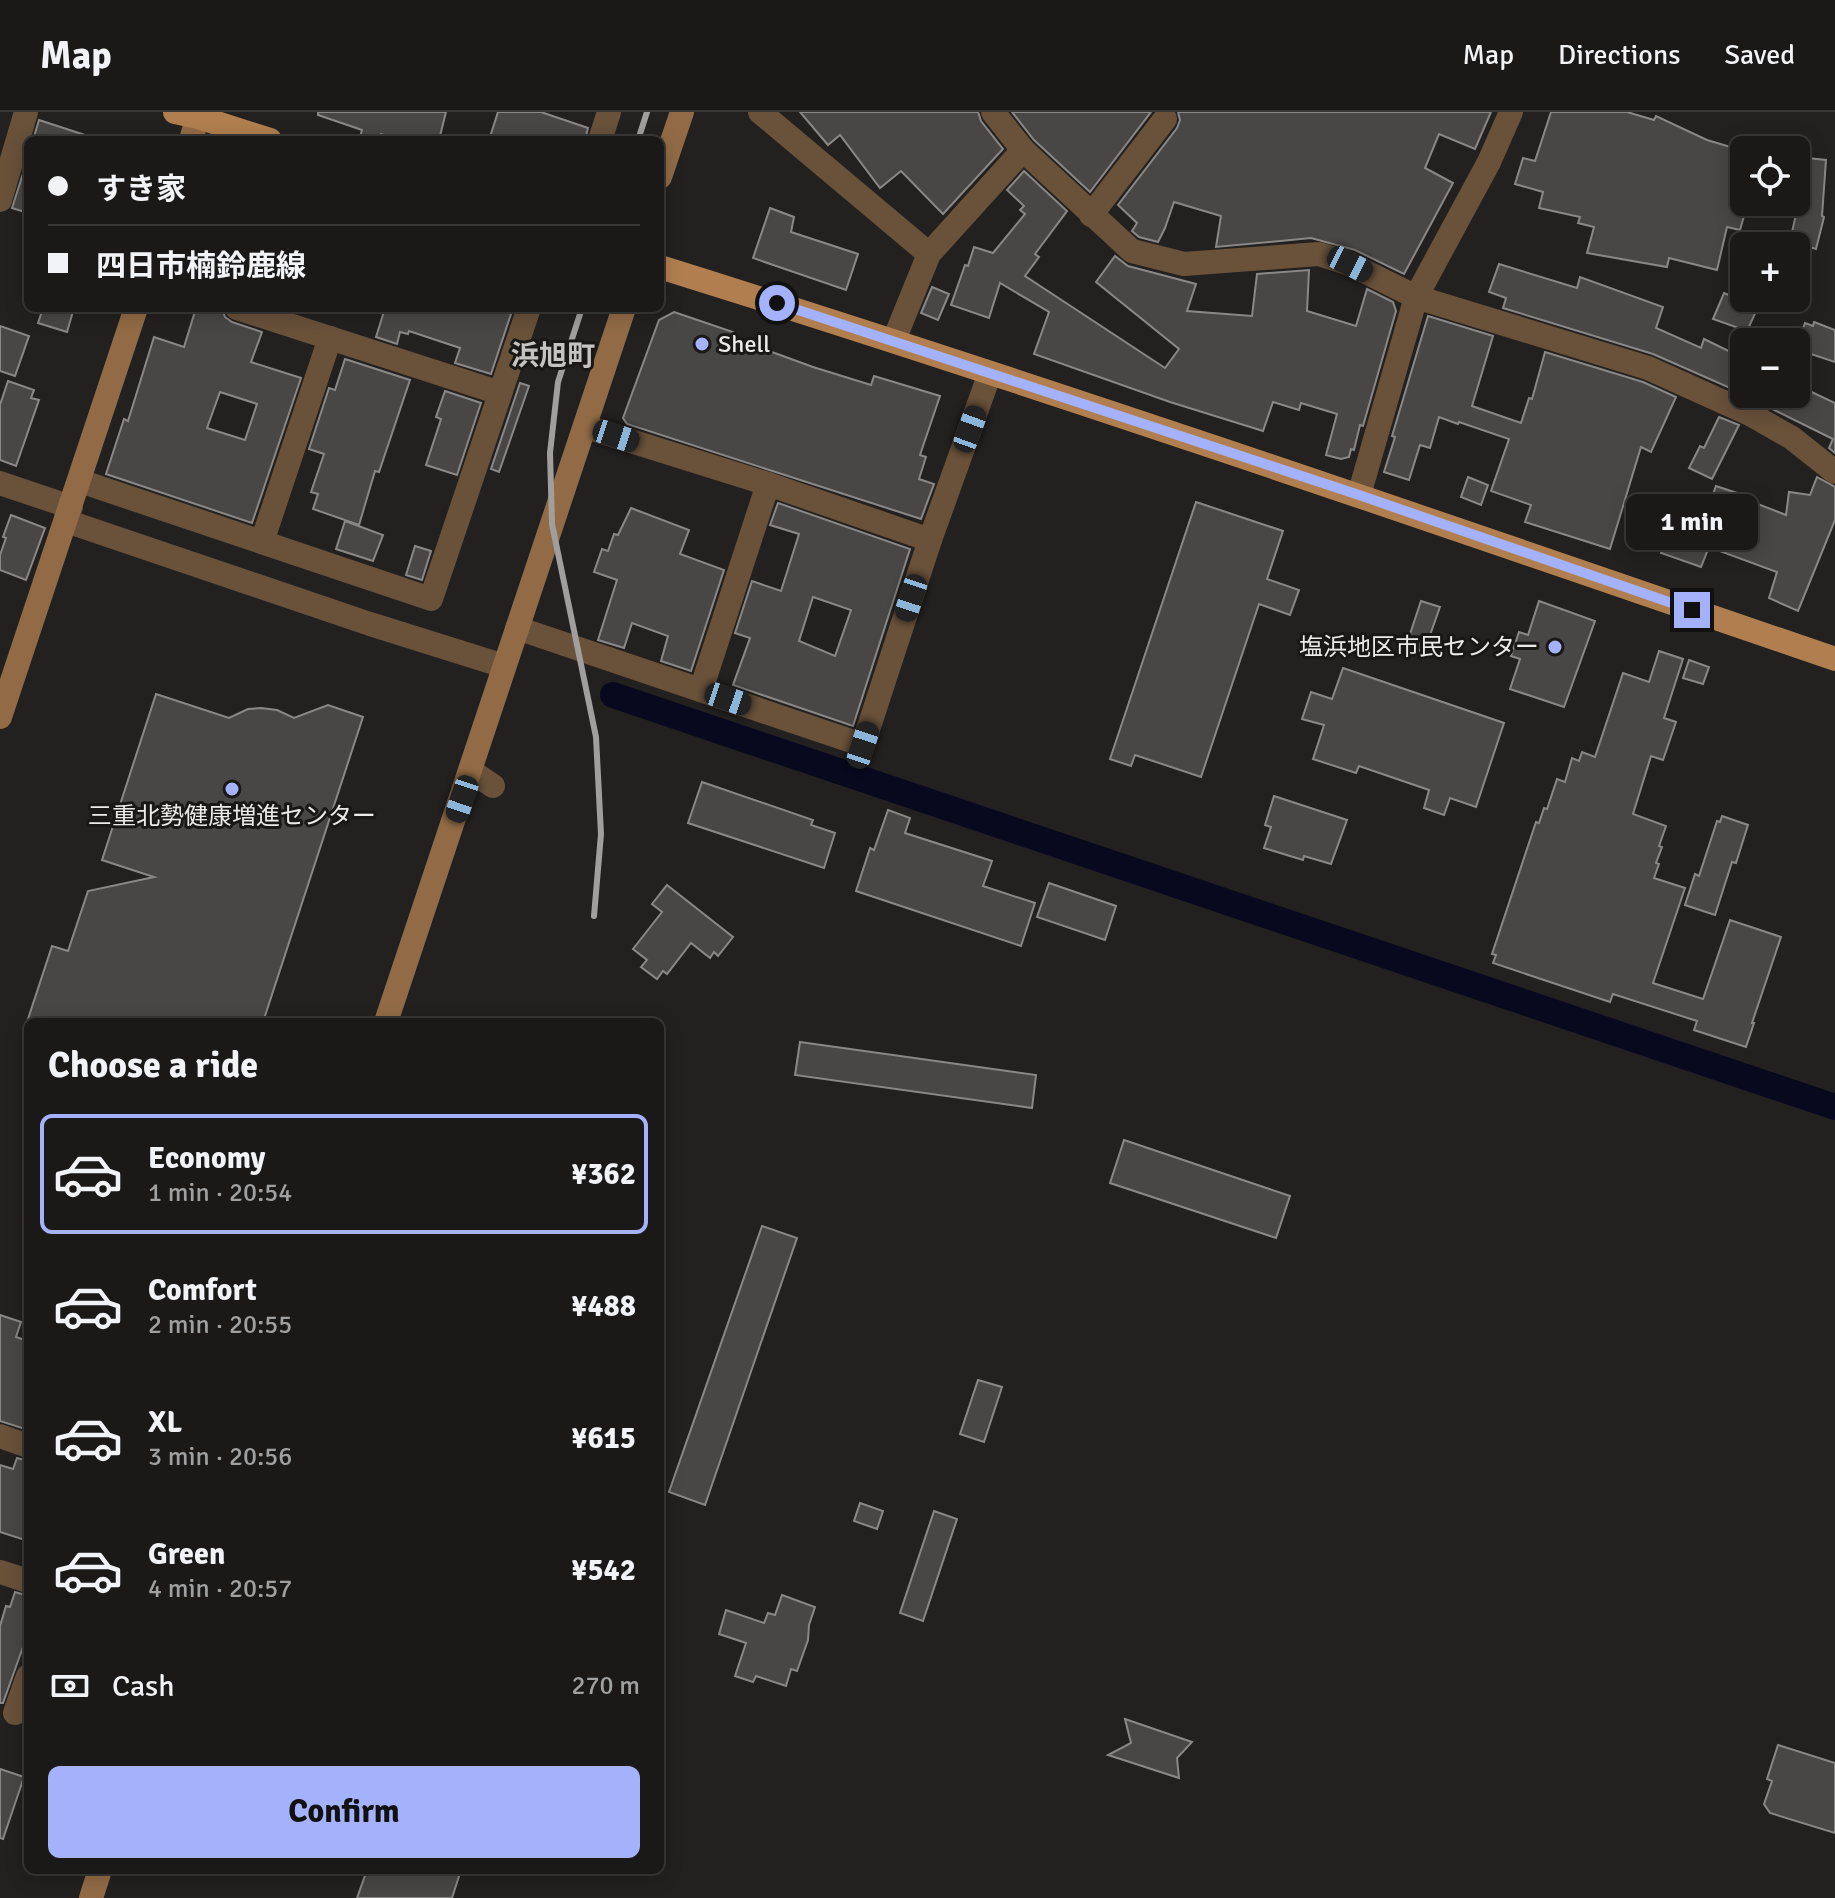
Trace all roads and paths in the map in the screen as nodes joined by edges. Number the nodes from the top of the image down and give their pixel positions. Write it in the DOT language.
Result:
graph roads {
  1 [pos="26,112"];
  2 [pos="609,112"];
  3 [pos="682,112"];
  4 [pos="760,112"];
  5 [pos="993,112"];
  6 [pos="1511,112"];
  7 [pos="1165,119"];
  8 [pos="191,120"];
  9 [pos="254,136"];
  10 [pos="601,136"];
  11 [pos="1023,150"];
  12 [pos="664,165"];
  13 [pos="0,200"];
  14 [pos="1091,215"];
  15 [pos="929,254"];
  16 [pos="664,268"];
  17 [pos="1416,297"];
  18 [pos="135,312"];
  19 [pos="249,312"];
  20 [pos="528,312"];
  21 [pos="623,312"];
  22 [pos="330,338"];
  23 [pos="894,340"];
  24 [pos="990,373"];
  25 [pos="500,393"];
  26 [pos="586,427"];
  27 [pos="1835,472"];
  28 [pos="80,481"];
  29 [pos="0,483"];
  30 [pos="768,484"];
  31 [pos="1359,495"];
  32 [pos="68,514"];
  33 [pos="930,540"];
  34 [pos="262,542"];
  35 [pos="517,628"];
  36 [pos="1835,659"];
  37 [pos="504,666"];
  38 [pos="8,669"];
  39 [pos="701,690"];
  40 [pos="0,717"];
  41 [pos="471,771"];
  42 [pos="493,786"];
  43 [pos="387,1018"];
  44 [pos="0,1436"];
  45 [pos="24,1445"];
  46 [pos="0,1572"];
  47 [pos="24,1580"];
  48 [pos="24,1687"];
  49 [pos="14,1713"];
  50 [pos="99,1874"];
  51 [pos="91,1898"];
  1 -- 13 [label="street"];
  2 -- 10 [label="street"];
  3 -- 12 [label="street"];
  4 -- 15 [label="street"];
  5 -- 11 [label="street"];
  6 -- 17 [label="street"];
  7 -- 14 [label="street"];
  8 -- 9 [label="main road"];
  11 -- 14 [label="street"];
  11 -- 15 [label="street"];
  14 -- 17 [label="street"];
  15 -- 23 [label="street"];
  16 -- 23 [label="main road"];
  17 -- 27 [label="street"];
  17 -- 31 [label="street"];
  18 -- 28 [label="street"];
  19 -- 22 [label="street"];
  20 -- 25 [label="street"];
  21 -- 26 [label="street"];
  22 -- 25 [label="street"];
  22 -- 34 [label="street"];
  23 -- 24 [label="main road"];
  24 -- 31 [label="main road"];
  24 -- 33 [label="street"];
  25 -- 34 [label="street"];
  26 -- 30 [label="street"];
  26 -- 35 [label="street"];
  28 -- 32 [label="street"];
  28 -- 34 [label="street"];
  29 -- 32 [label="street"];
  30 -- 33 [label="street"];
  30 -- 39 [label="street"];
  31 -- 36 [label="main road"];
  32 -- 37 [label="street"];
  32 -- 38 [label="street"];
  33 -- 39 [label="street"];
  35 -- 37 [label="street"];
  35 -- 39 [label="street"];
  37 -- 41 [label="street"];
  38 -- 40 [label="street"];
  41 -- 42 [label="street"];
  41 -- 43 [label="street"];
  44 -- 45 [label="street"];
  46 -- 47 [label="street"];
  48 -- 49 [label="street"];
  50 -- 51 [label="street"];
}
